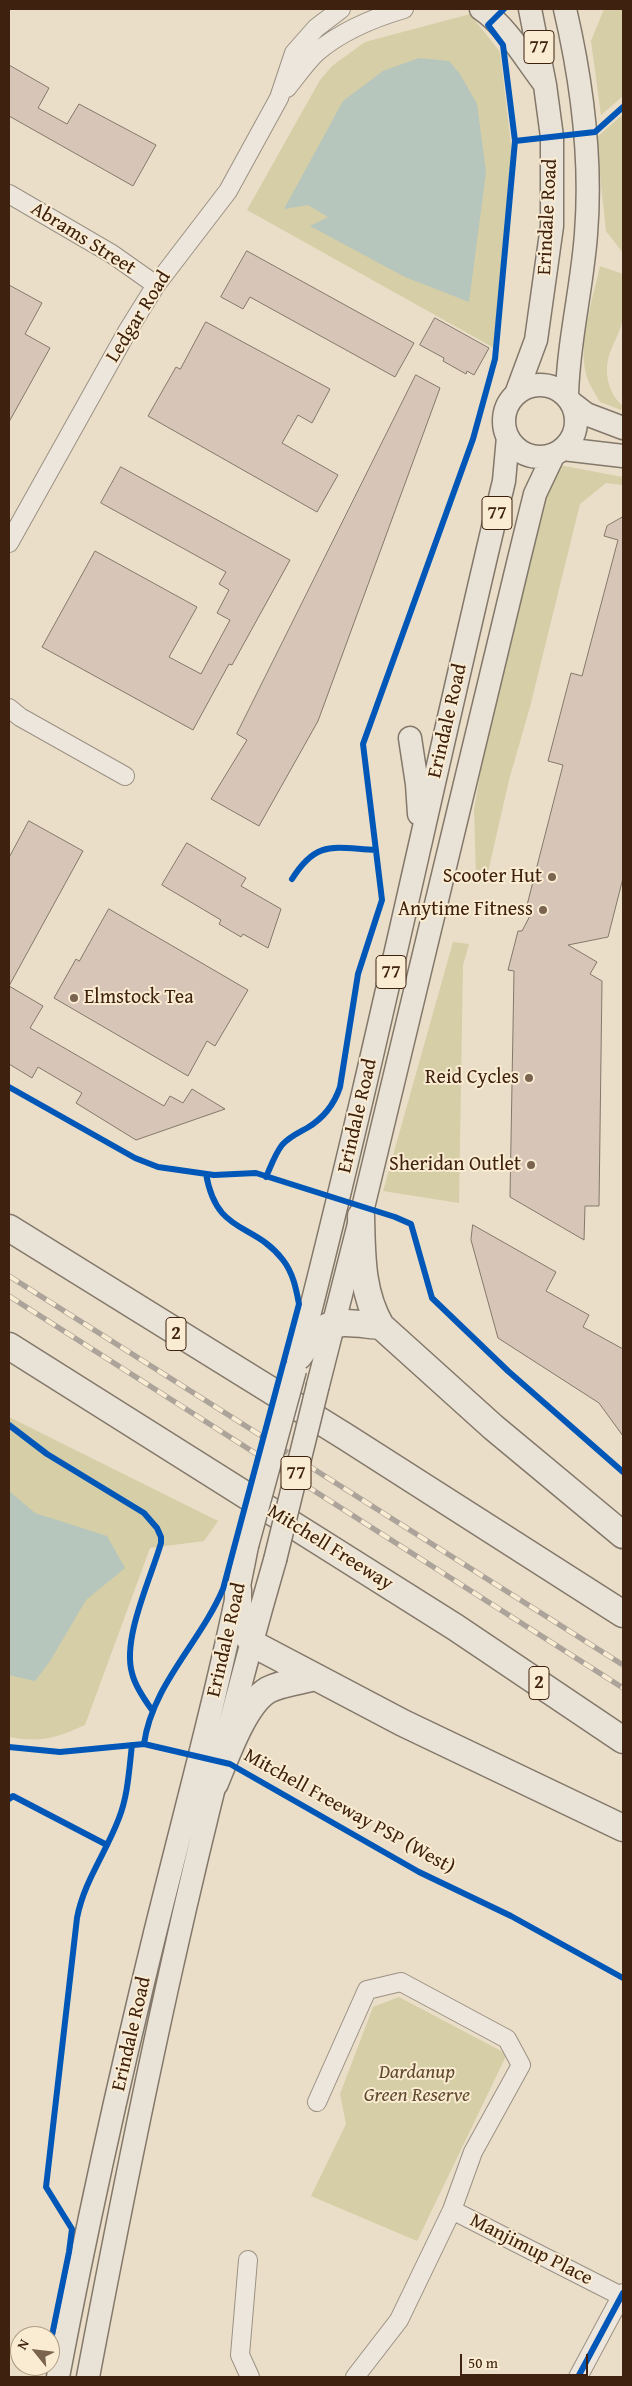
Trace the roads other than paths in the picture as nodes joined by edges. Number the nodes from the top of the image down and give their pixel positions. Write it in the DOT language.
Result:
graph roads {
  1 [pos="341,9"];
  2 [pos="404,9"];
  3 [pos="481,9"];
  4 [pos="530,9"];
  5 [pos="565,9"];
  6 [pos="576,9"];
  7 [pos="570,32"];
  8 [pos="546,85"];
  9 [pos="279,98"];
  10 [pos="9,194"];
  11 [pos="156,285"];
  12 [pos="516,394"];
  13 [pos="570,400"];
  14 [pos="623,428"];
  15 [pos="508,436"];
  16 [pos="559,452"];
  17 [pos="623,456"];
  18 [pos="9,543"];
  19 [pos="9,708"];
  20 [pos="410,738"];
  21 [pos="125,776"];
  22 [pos="420,845"];
  23 [pos="361,1216"];
  24 [pos="9,1228"];
  25 [pos="335,1323"];
  26 [pos="380,1326"];
  27 [pos="9,1346"];
  28 [pos="297,1363"];
  29 [pos="623,1535"];
  30 [pos="238,1590"];
  31 [pos="623,1614"];
  32 [pos="250,1640"];
  33 [pos="316,1677"];
  34 [pos="623,1740"];
  35 [pos="215,1783"];
  36 [pos="623,1828"];
  37 [pos="317,2102"];
  38 [pos="452,2210"];
  39 [pos="248,2260"];
  40 [pos="622,2295"];
  41 [pos="58,2377"];
  42 [pos="88,2377"];
  43 [pos="250,2377"];
  44 [pos="356,2377"];
  45 [pos="578,2377"];
  1 -- 9 [label="street, Ledgar Road"];
  2 -- 9 [label="street, Ledgar Road"];
  3 -- 8 [label="main road"];
  4 -- 8 [label="main road, Erindale Road / 77"];
  5 -- 7 [label="main road, Erindale Road / 77"];
  6 -- 7 [label="main road"];
  7 -- 13 [label="main road, Erindale Road / 77"];
  8 -- 12 [label="main road, Erindale Road / 77"];
  9 -- 11 [label="street, Ledgar Road"];
  10 -- 11 [label="street, Abrams Street"];
  11 -- 18 [label="street, Ledgar Road"];
  12 -- 13 [label="main road"];
  12 -- 15 [label="main road, Erindale Road / 77"];
  13 -- 14 [label="main road"];
  13 -- 16 [label="main road, Erindale Road / 77"];
  15 -- 16 [label="main road"];
  15 -- 22 [label="main road, Erindale Road / 77"];
  16 -- 17 [label="main road"];
  16 -- 23 [label="main road, Erindale Road / 77"];
  19 -- 21 [label="street"];
  20 -- 22 [label="main road"];
  22 -- 28 [label="main road, Erindale Road / 77"];
  23 -- 25 [label="main road, Erindale Road / 77"];
  23 -- 26 [label="highway"];
  24 -- 31 [label="highway, 2"];
  25 -- 26 [label="highway"];
  25 -- 28 [label="highway"];
  25 -- 32 [label="main road, Erindale Road / 77, bridge"];
  26 -- 29 [label="highway"];
  27 -- 34 [label="highway, Mitchell Freeway / 2"];
  28 -- 30 [label="main road, Erindale Road / 77, bridge"];
  30 -- 32 [label="highway"];
  30 -- 41 [label="main road, Erindale Road / 77"];
  32 -- 33 [label="highway"];
  32 -- 35 [label="main road, Erindale Road / 77"];
  33 -- 35 [label="highway"];
  33 -- 36 [label="highway"];
  35 -- 42 [label="main road, Erindale Road / 77"];
  37 -- 38 [label="street"];
  38 -- 40 [label="street, Manjimup Place"];
  38 -- 44 [label="street, Manjimup Place"];
  39 -- 43 [label="street"];
  40 -- 45 [label="street"];
}
